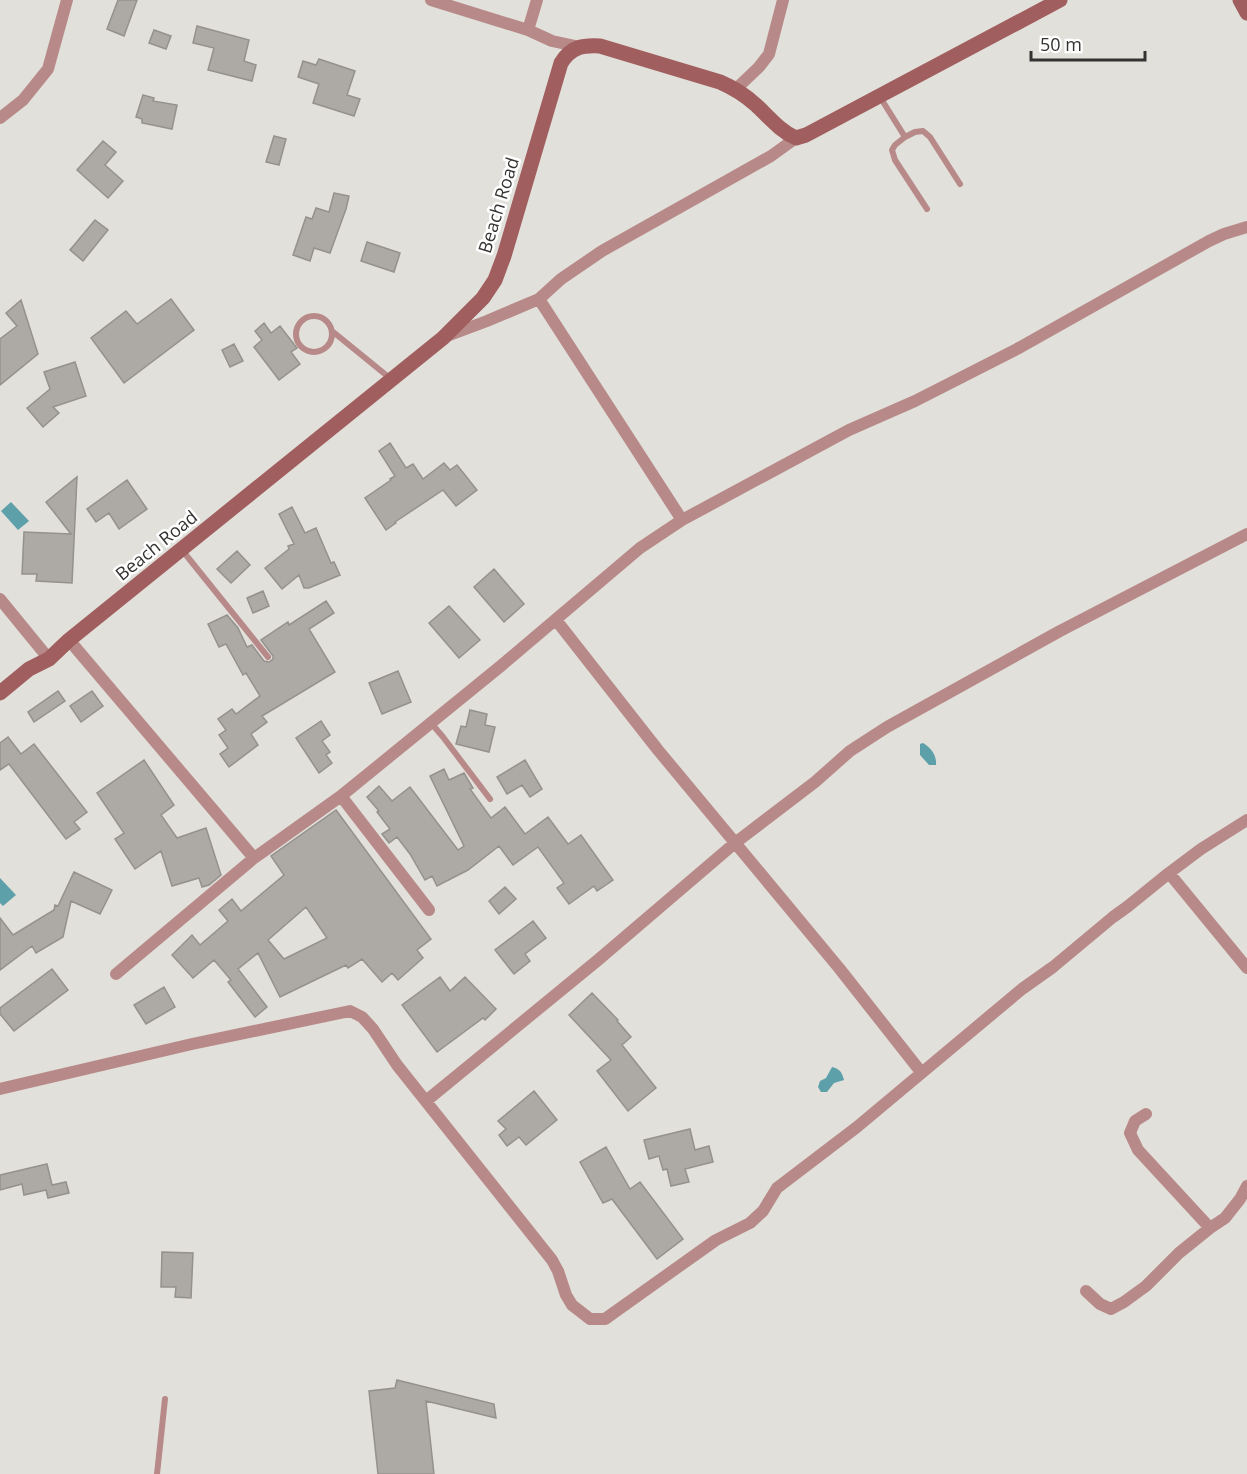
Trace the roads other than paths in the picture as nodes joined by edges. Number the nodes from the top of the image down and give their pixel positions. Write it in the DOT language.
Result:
graph roads {
  1 [pos="67,0"];
  2 [pos="431,0"];
  3 [pos="537,0"];
  4 [pos="783,0"];
  5 [pos="1060,0"];
  6 [pos="1240,0"];
  7 [pos="1247,13"];
  8 [pos="528,30"];
  9 [pos="580,47"];
  10 [pos="736,89"];
  11 [pos="879,96"];
  12 [pos="0,118"];
  13 [pos="905,137"];
  14 [pos="796,138"];
  15 [pos="960,184"];
  16 [pos="927,209"];
  17 [pos="1247,227"];
  18 [pos="539,298"];
  19 [pos="332,331"];
  20 [pos="443,338"];
  21 [pos="391,380"];
  22 [pos="682,520"];
  23 [pos="1247,534"];
  24 [pos="182,549"];
  25 [pos="0,599"];
  26 [pos="556,620"];
  27 [pos="69,640"];
  28 [pos="268,657"];
  29 [pos="49,659"];
  30 [pos="0,693"];
  31 [pos="430,723"];
  32 [pos="341,796"];
  33 [pos="490,799"];
  34 [pos="1247,820"];
  35 [pos="735,843"];
  36 [pos="254,858"];
  37 [pos="1169,873"];
  38 [pos="429,910"];
  39 [pos="1247,968"];
  40 [pos="116,974"];
  41 [pos="921,1072"];
  42 [pos="0,1089"];
  43 [pos="426,1101"];
  44 [pos="1146,1114"];
  45 [pos="1247,1186"];
  46 [pos="1210,1228"];
  47 [pos="1086,1291"];
  48 [pos="165,1399"];
  49 [pos="157,1474"];
  1 -- 12 [label="street"];
  2 -- 8 [label="street"];
  3 -- 8 [label="street"];
  4 -- 10 [label="street"];
  5 -- 11 [label="main road"];
  6 -- 7 [label="main road"];
  8 -- 9 [label="street"];
  9 -- 10 [label="main road"];
  9 -- 20 [label="main road, Beach Road"];
  10 -- 14 [label="main road"];
  11 -- 13 [label="lane"];
  11 -- 14 [label="main road"];
  13 -- 15 [label="lane"];
  13 -- 16 [label="lane"];
  14 -- 18 [label="street"];
  17 -- 22 [label="street"];
  18 -- 20 [label="street"];
  18 -- 22 [label="street"];
  19 -- 19 [label="lane"];
  19 -- 21 [label="lane"];
  20 -- 21 [label="main road, Beach Road"];
  21 -- 24 [label="main road, Beach Road"];
  22 -- 26 [label="street"];
  23 -- 35 [label="street"];
  24 -- 27 [label="main road, Beach Road"];
  24 -- 28 [label="lane"];
  25 -- 29 [label="street"];
  26 -- 31 [label="street"];
  26 -- 35 [label="street"];
  27 -- 29 [label="main road, Beach Road"];
  27 -- 36 [label="street"];
  29 -- 30 [label="main road, Beach Road"];
  31 -- 32 [label="street"];
  31 -- 33 [label="lane"];
  32 -- 36 [label="street"];
  32 -- 38 [label="street"];
  34 -- 37 [label="street"];
  35 -- 41 [label="street"];
  35 -- 43 [label="street"];
  36 -- 40 [label="street"];
  37 -- 39 [label="street"];
  37 -- 41 [label="street"];
  41 -- 43 [label="street"];
  42 -- 43 [label="street"];
  44 -- 46 [label="street"];
  45 -- 46 [label="street"];
  46 -- 47 [label="street"];
  48 -- 49 [label="lane"];
}
